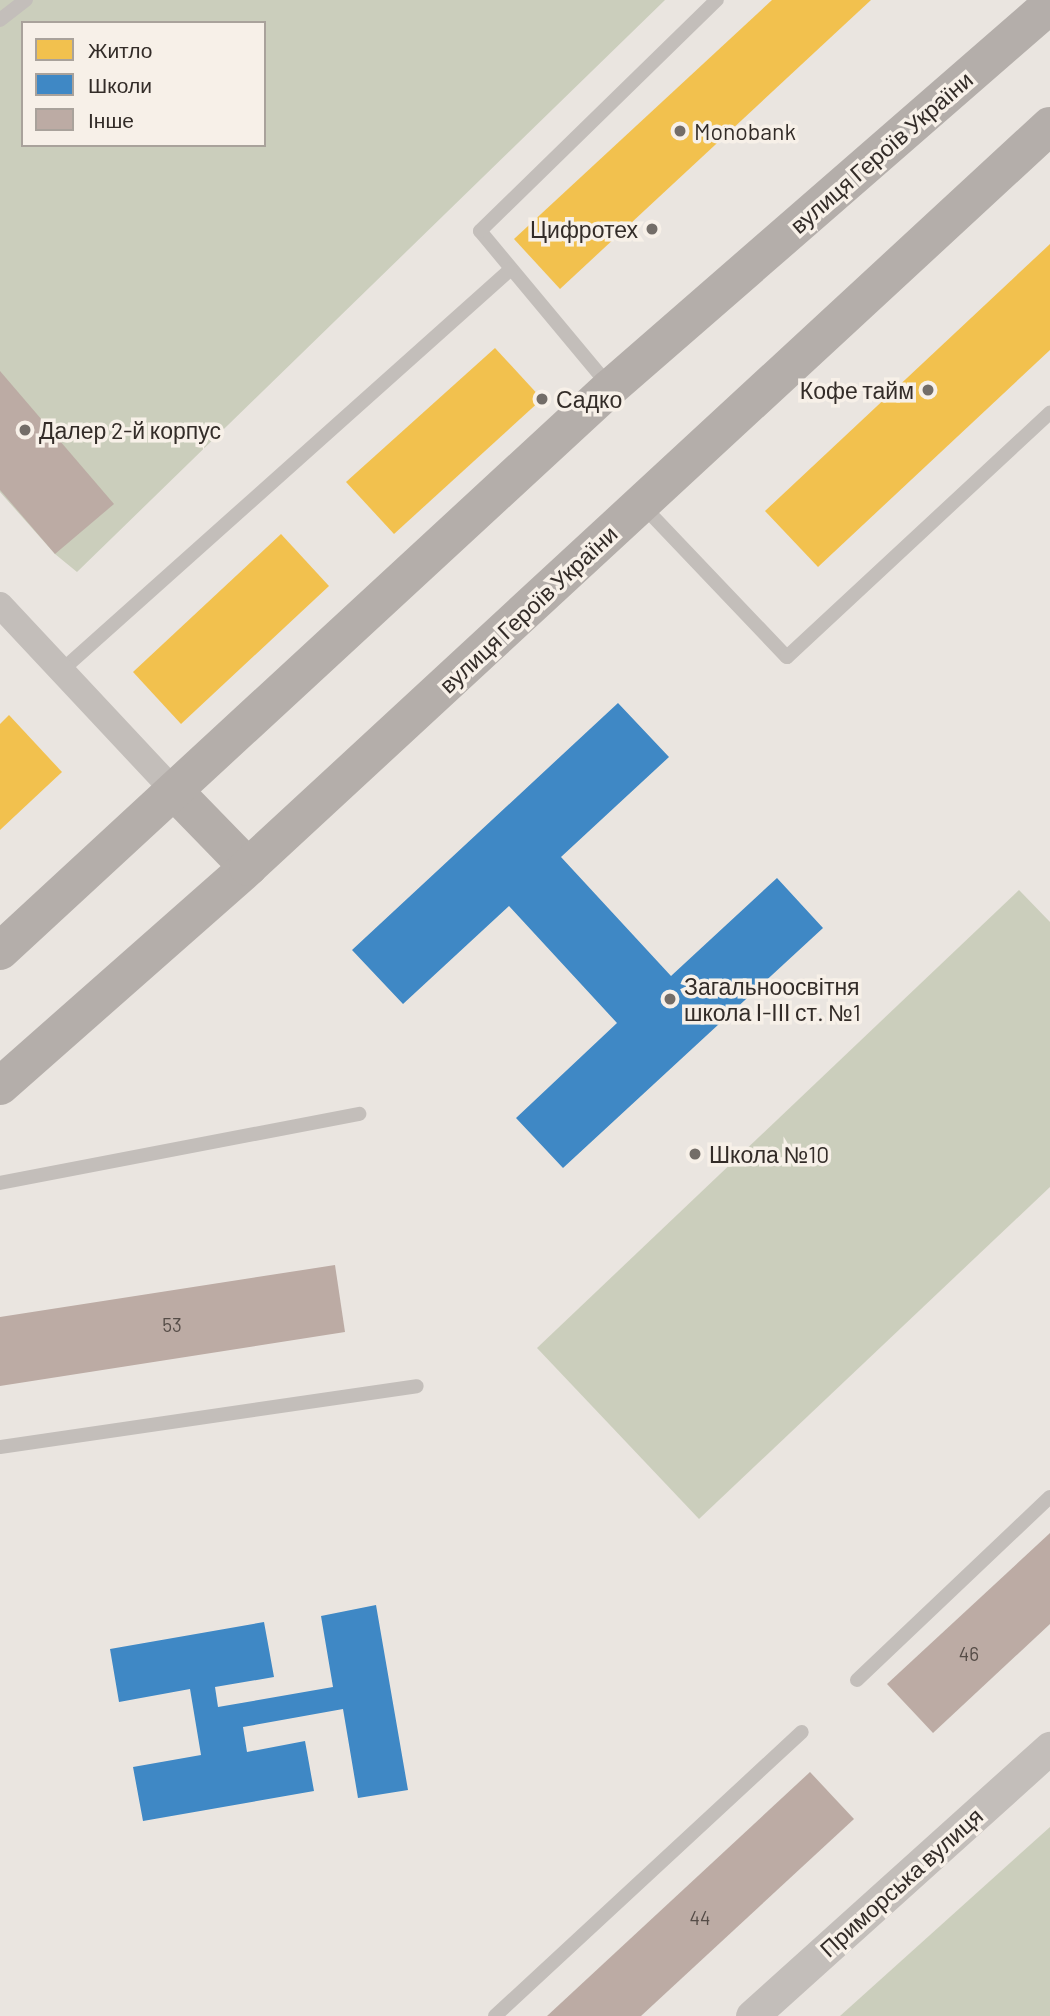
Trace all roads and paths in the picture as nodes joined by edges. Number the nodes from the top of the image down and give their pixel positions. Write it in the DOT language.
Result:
graph roads {
  1 [pos="26,0"];
  2 [pos="717,0"];
  3 [pos="1050,2"];
  4 [pos="0,20"];
  5 [pos="1050,126"];
  6 [pos="511,269"];
  7 [pos="610,388"];
  8 [pos="1050,413"];
  9 [pos="641,504"];
  10 [pos="0,605"];
  11 [pos="61,671"];
  12 [pos="174,791"];
  13 [pos="248,867"];
  14 [pos="0,951"];
  15 [pos="0,1086"];
  16 [pos="359,1114"];
  17 [pos="0,1183"];
  18 [pos="417,1386"];
  19 [pos="0,1447"];
  20 [pos="1050,1497"];
  21 [pos="857,1679"];
  22 [pos="802,1732"];
  23 [pos="1050,1748"];
  24 [pos="495,2016"];
  25 [pos="752,2016"];
  1 -- 4 [label="lane"];
  2 -- 6 [label="lane"];
  3 -- 7 [label="main road, вулиця Героїв України"];
  5 -- 9 [label="main road, вулиця Героїв України"];
  6 -- 7 [label="lane"];
  6 -- 11 [label="lane"];
  7 -- 12 [label="main road, вулиця Героїв України"];
  8 -- 9 [label="lane"];
  9 -- 13 [label="main road, вулиця Героїв України"];
  10 -- 11 [label="street"];
  11 -- 12 [label="street"];
  12 -- 13 [label="main road"];
  12 -- 14 [label="main road, вулиця Героїв України"];
  13 -- 15 [label="main road, вулиця Героїв України"];
  16 -- 17 [label="lane"];
  18 -- 19 [label="lane"];
  20 -- 21 [label="lane"];
  22 -- 24 [label="lane"];
  23 -- 25 [label="street, Приморська вулиця"];
}
